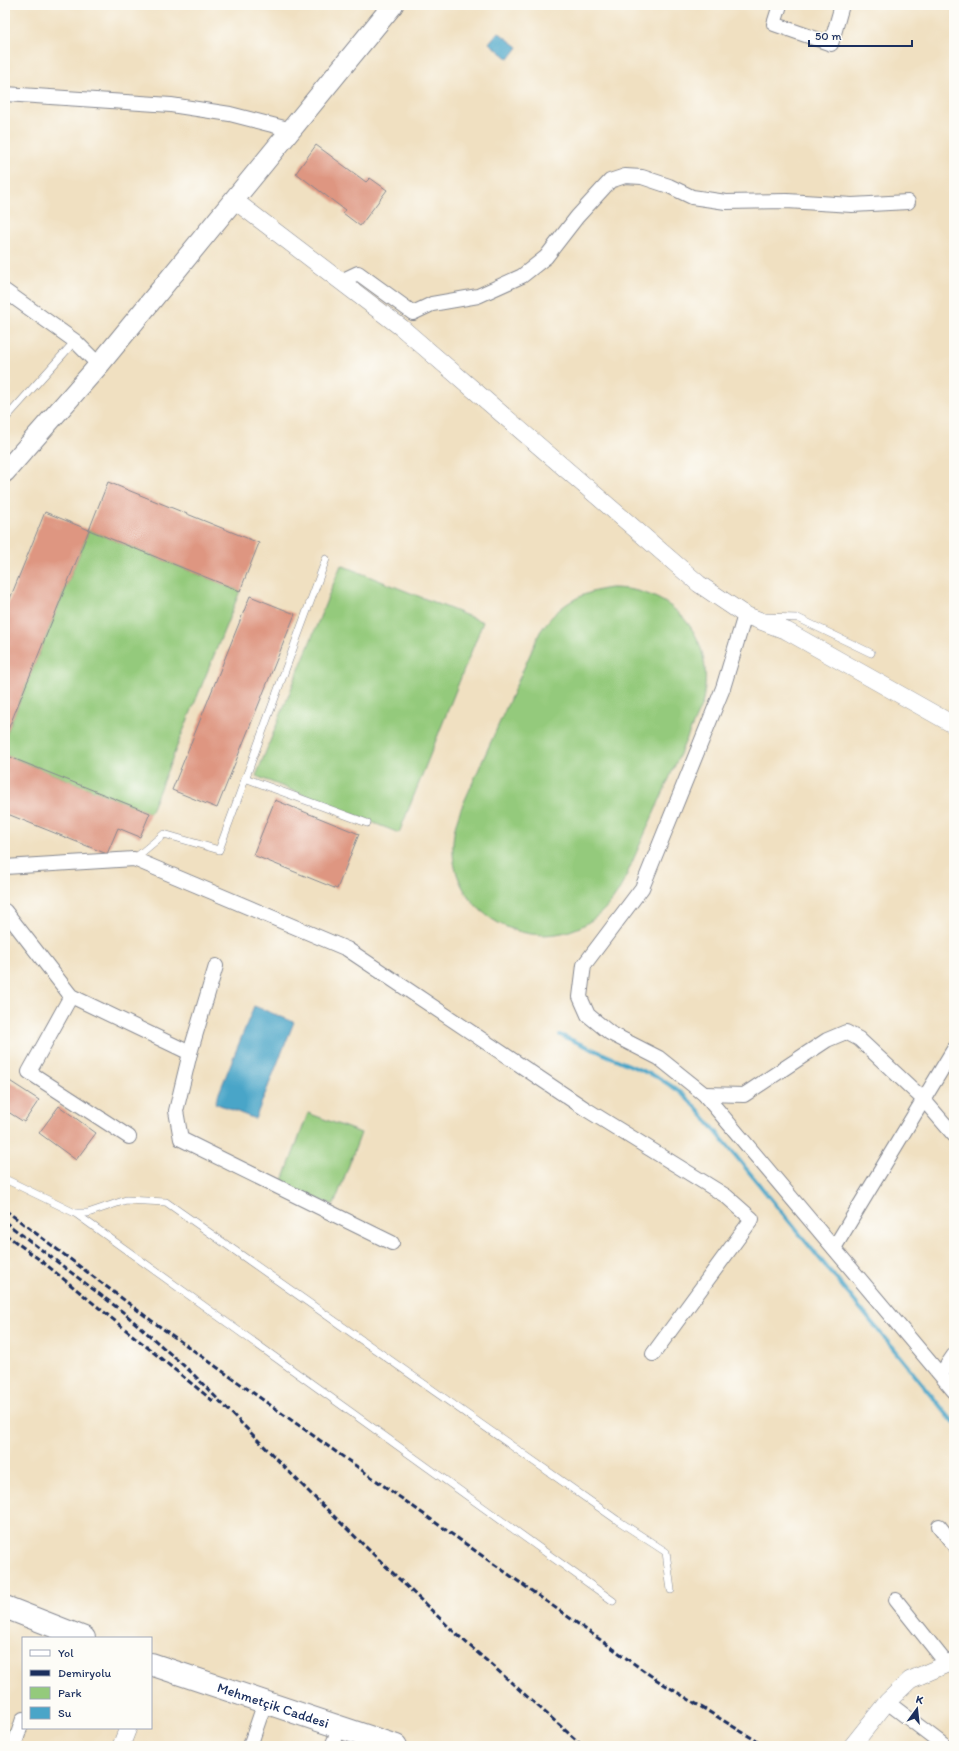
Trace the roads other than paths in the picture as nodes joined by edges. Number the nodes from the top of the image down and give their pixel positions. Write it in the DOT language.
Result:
graph roads {
  1 [pos="393,5"];
  2 [pos="780,5"];
  3 [pos="842,5"];
  4 [pos="5,94"];
  5 [pos="292,130"];
  6 [pos="234,200"];
  7 [pos="908,202"];
  8 [pos="341,281"];
  9 [pos="6,295"];
  10 [pos="76,341"];
  11 [pos="99,365"];
  12 [pos="5,419"];
  13 [pos="5,472"];
  14 [pos="326,559"];
  15 [pos="745,615"];
  16 [pos="871,653"];
  17 [pos="954,725"];
  18 [pos="245,778"];
  19 [pos="367,823"];
  20 [pos="134,859"];
  21 [pos="5,867"];
  22 [pos="5,911"];
  23 [pos="216,966"];
  24 [pos="71,996"];
  25 [pos="954,1049"];
  26 [pos="190,1053"];
  27 [pos="704,1094"];
  28 [pos="923,1099"];
  29 [pos="954,1135"];
  30 [pos="128,1137"];
  31 [pos="5,1179"];
  32 [pos="75,1213"];
  33 [pos="392,1243"];
  34 [pos="834,1248"];
  35 [pos="653,1354"];
  36 [pos="954,1355"];
  37 [pos="941,1374"];
  38 [pos="954,1391"];
  39 [pos="939,1526"];
  40 [pos="954,1545"];
  41 [pos="670,1590"];
  42 [pos="896,1600"];
  43 [pos="613,1601"];
  44 [pos="5,1607"];
  45 [pos="5,1616"];
  46 [pos="57,1636"];
  47 [pos="81,1637"];
  48 [pos="950,1662"];
  49 [pos="152,1664"];
  50 [pos="152,1672"];
  51 [pos="887,1702"];
  52 [pos="263,1708"];
  53 [pos="22,1722"];
  54 [pos="128,1729"];
  55 [pos="335,1740"];
  56 [pos="14,1746"];
  57 [pos="121,1746"];
  58 [pos="250,1746"];
  59 [pos="366,1746"];
  60 [pos="396,1746"];
  61 [pos="852,1746"];
  62 [pos="945,1746"];
  1 -- 5 [label="main road"];
  2 -- 3 [label="street"];
  4 -- 5 [label="street"];
  5 -- 6 [label="main road"];
  6 -- 8 [label="street"];
  6 -- 11 [label="main road"];
  7 -- 8 [label="street"];
  8 -- 15 [label="street"];
  9 -- 10 [label="street"];
  10 -- 11 [label="street"];
  10 -- 12 [label="lane"];
  11 -- 13 [label="main road"];
  14 -- 18 [label="lane"];
  15 -- 16 [label="lane"];
  15 -- 17 [label="street"];
  15 -- 27 [label="street"];
  18 -- 19 [label="lane"];
  18 -- 20 [label="lane"];
  20 -- 21 [label="street"];
  20 -- 35 [label="street"];
  22 -- 24 [label="street"];
  23 -- 26 [label="street"];
  24 -- 26 [label="street"];
  24 -- 30 [label="street"];
  25 -- 28 [label="street"];
  26 -- 33 [label="street"];
  27 -- 28 [label="street"];
  27 -- 34 [label="street"];
  28 -- 29 [label="street"];
  28 -- 34 [label="street"];
  31 -- 32 [label="lane"];
  32 -- 41 [label="lane"];
  32 -- 43 [label="lane"];
  34 -- 37 [label="street"];
  36 -- 37 [label="street"];
  37 -- 38 [label="street"];
  39 -- 40 [label="street"];
  42 -- 48 [label="street"];
  44 -- 47 [label="main road"];
  45 -- 46 [label="main road"];
  48 -- 51 [label="street"];
  49 -- 60 [label="main road, Mehmetçik Caddesi"];
  50 -- 52 [label="main road, Mehmetçik Caddesi"];
  51 -- 61 [label="street"];
  51 -- 62 [label="street"];
  52 -- 55 [label="main road, Mehmetçik Caddesi"];
  52 -- 58 [label="street"];
  53 -- 56 [label="street"];
  54 -- 57 [label="street"];
  55 -- 59 [label="main road, Mehmetçik Caddesi"];
}
